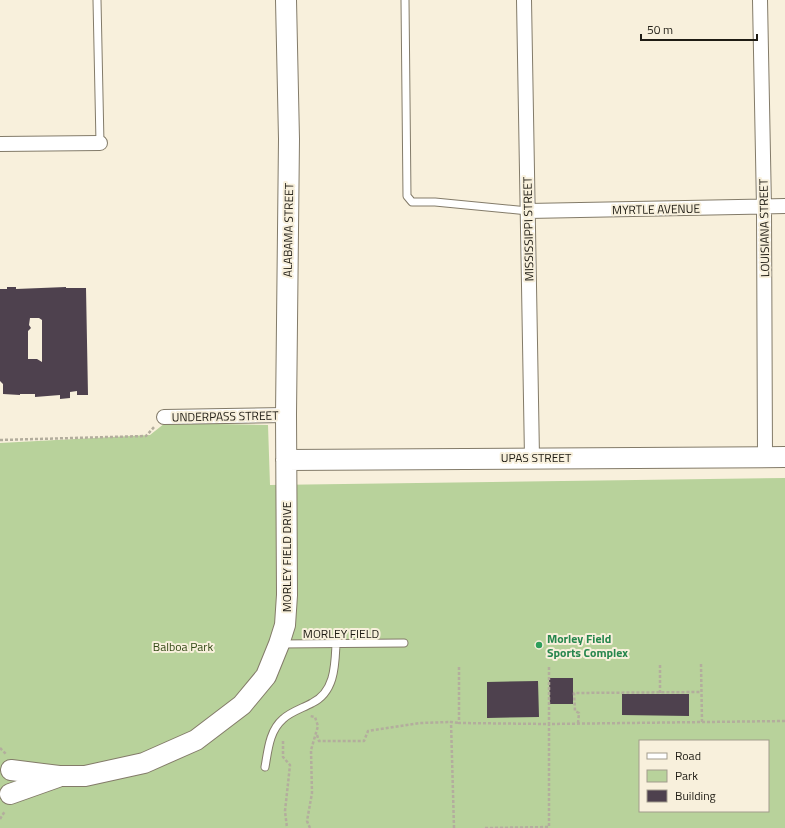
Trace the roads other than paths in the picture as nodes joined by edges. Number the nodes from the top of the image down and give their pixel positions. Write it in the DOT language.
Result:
graph roads {
  1 [pos="97,0"];
  2 [pos="286,0"];
  3 [pos="405,0"];
  4 [pos="524,0"];
  5 [pos="760,0"];
  6 [pos="100,143"];
  7 [pos="0,144"];
  8 [pos="785,206"];
  9 [pos="764,207"];
  10 [pos="528,211"];
  11 [pos="286,415"];
  12 [pos="164,417"];
  13 [pos="532,457"];
  14 [pos="765,457"];
  15 [pos="785,457"];
  16 [pos="286,460"];
  17 [pos="404,643"];
  18 [pos="279,644"];
  19 [pos="336,644"];
  20 [pos="5,765"];
  21 [pos="265,767"];
  22 [pos="59,776"];
  23 [pos="5,798"];
  1 -- 6 [label="lane"];
  2 -- 11 [label="street, ALABAMA STREET"];
  3 -- 10 [label="lane"];
  4 -- 10 [label="street, MISSISSIPPI STREET"];
  5 -- 9 [label="street, LOUISIANA STREET"];
  6 -- 7 [label="street"];
  8 -- 9 [label="street, MYRTLE AVENUE"];
  9 -- 10 [label="street, MYRTLE AVENUE"];
  9 -- 14 [label="street, LOUISIANA STREET"];
  10 -- 13 [label="street, MISSISSIPPI STREET"];
  11 -- 12 [label="street, UNDERPASS STREET"];
  11 -- 16 [label="street, ALABAMA STREET"];
  13 -- 14 [label="street, UPAS STREET"];
  13 -- 16 [label="street, UPAS STREET"];
  14 -- 15 [label="street, UPAS STREET"];
  16 -- 18 [label="street, MORLEY FIELD DRIVE"];
  17 -- 19 [label="lane, MORLEY FIELD"];
  18 -- 19 [label="lane, MORLEY FIELD"];
  18 -- 22 [label="street, MORLEY FIELD DRIVE"];
  19 -- 21 [label="lane"];
  20 -- 22 [label="street, MORLEY FIELD DRIVE"];
  20 -- 23 [label="street"];
  22 -- 23 [label="street, MORLEY FIELD DRIVE"];
}
